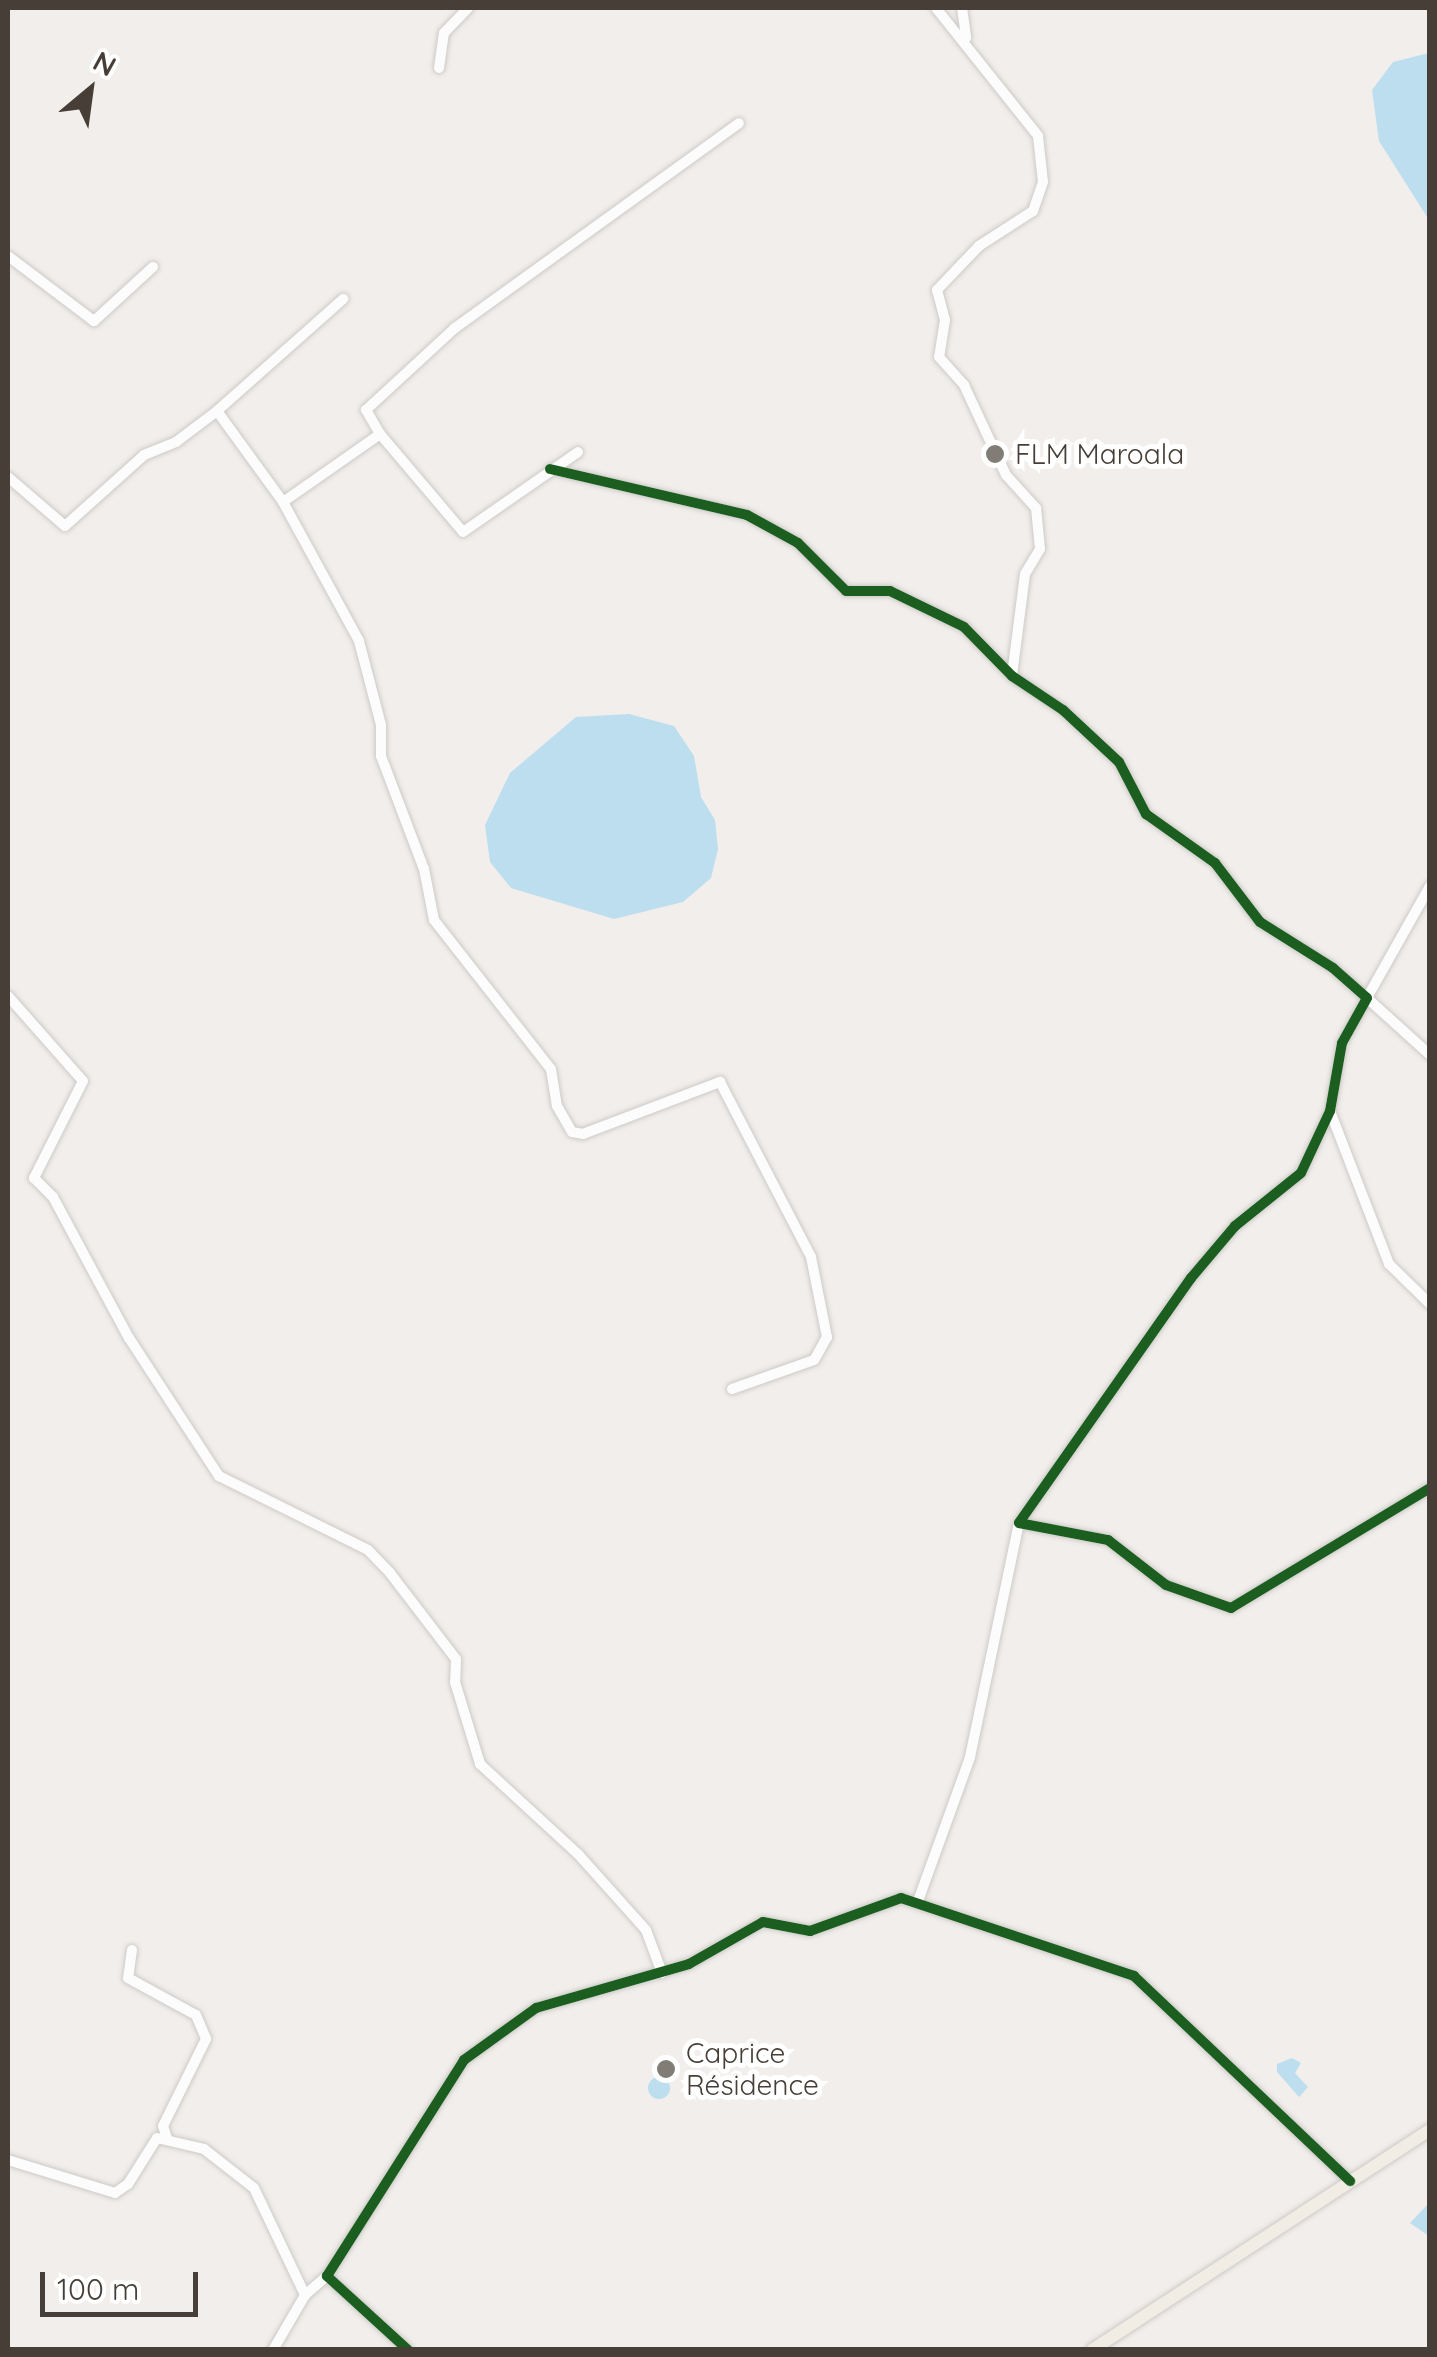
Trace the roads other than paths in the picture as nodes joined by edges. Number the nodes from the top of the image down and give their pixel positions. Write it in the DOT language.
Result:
graph roads {
  1 [pos="468,8"];
  2 [pos="936,8"];
  3 [pos="962,8"];
  4 [pos="966,40"];
  5 [pos="439,68"];
  6 [pos="739,123"];
  7 [pos="8,256"];
  8 [pos="153,267"];
  9 [pos="343,298"];
  10 [pos="217,412"];
  11 [pos="380,434"];
  12 [pos="578,452"];
  13 [pos="550,469"];
  14 [pos="8,477"];
  15 [pos="283,502"];
  16 [pos="1012,676"];
  17 [pos="1430,886"];
  18 [pos="8,996"];
  19 [pos="1366,998"];
  20 [pos="1430,1054"];
  21 [pos="1330,1111"];
  22 [pos="1430,1304"];
  23 [pos="732,1390"];
  24 [pos="1430,1488"];
  25 [pos="1019,1523"];
  26 [pos="918,1901"];
  27 [pos="132,1950"];
  28 [pos="662,1973"];
  29 [pos="1430,2130"];
  30 [pos="167,2138"];
  31 [pos="8,2160"];
  32 [pos="1350,2181"];
  33 [pos="327,2276"];
  34 [pos="306,2295"];
  35 [pos="273,2350"];
  36 [pos="408,2350"];
  37 [pos="1092,2350"];
  1 -- 5 [label="street"];
  2 -- 4 [label="street"];
  3 -- 4 [label="street"];
  4 -- 16 [label="street"];
  6 -- 11 [label="street"];
  7 -- 8 [label="street"];
  9 -- 10 [label="street"];
  10 -- 14 [label="street"];
  10 -- 15 [label="street"];
  11 -- 13 [label="street"];
  11 -- 15 [label="street"];
  12 -- 13 [label="street"];
  13 -- 16 [label="street"];
  15 -- 23 [label="street"];
  16 -- 19 [label="street"];
  17 -- 19 [label="street"];
  18 -- 28 [label="street"];
  19 -- 20 [label="street"];
  19 -- 21 [label="street"];
  21 -- 22 [label="street"];
  21 -- 25 [label="street"];
  24 -- 25 [label="street"];
  25 -- 26 [label="street"];
  26 -- 28 [label="street"];
  26 -- 32 [label="street"];
  27 -- 30 [label="street"];
  28 -- 33 [label="street"];
  29 -- 32 [label="main road"];
  30 -- 31 [label="street"];
  30 -- 34 [label="street"];
  32 -- 37 [label="main road"];
  33 -- 34 [label="street"];
  33 -- 36 [label="street"];
  34 -- 35 [label="street"];
}
